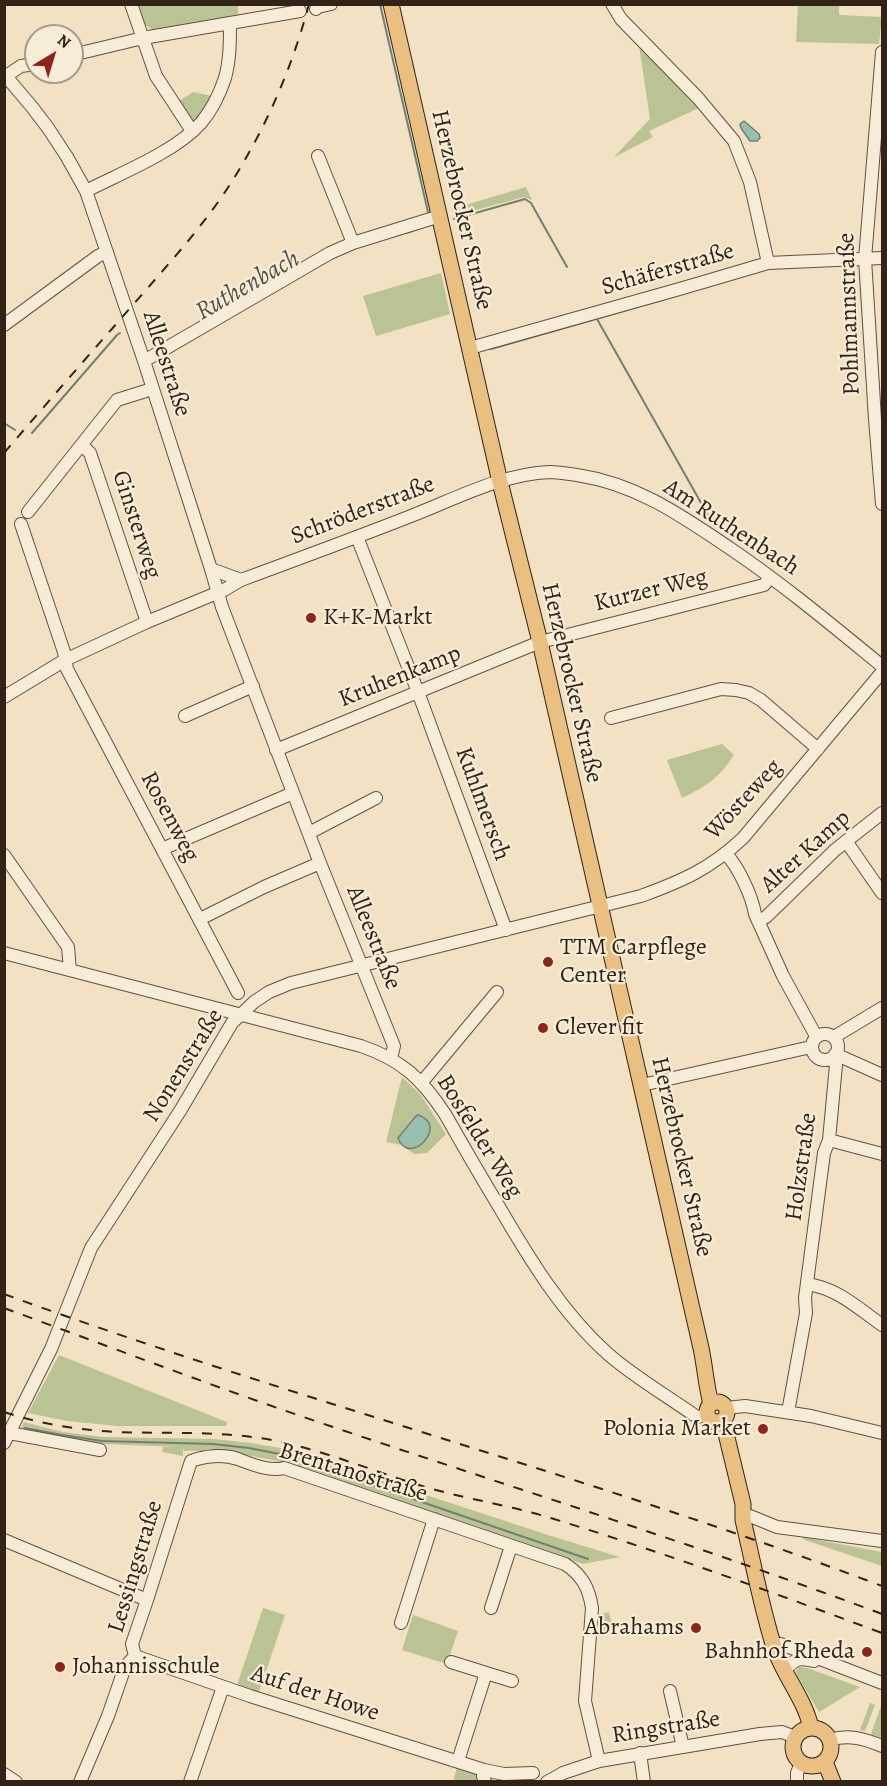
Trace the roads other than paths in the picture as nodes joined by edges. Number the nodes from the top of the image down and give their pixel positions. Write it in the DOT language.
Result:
graph roads {
  1 [pos="131,4"];
  2 [pos="331,4"];
  3 [pos="391,4"];
  4 [pos="612,4"];
  5 [pos="316,9"];
  6 [pos="300,11"];
  7 [pos="230,23"];
  8 [pos="143,38"];
  9 [pos="84,52"];
  10 [pos="882,52"];
  11 [pos="24,66"];
  12 [pos="5,75"];
  13 [pos="192,131"];
  14 [pos="318,156"];
  15 [pos="86,191"];
  16 [pos="440,216"];
  17 [pos="353,243"];
  18 [pos="107,252"];
  19 [pos="882,258"];
  20 [pos="865,259"];
  21 [pos="768,263"];
  22 [pos="4,325"];
  23 [pos="470,348"];
  24 [pos="144,361"];
  25 [pos="152,389"];
  26 [pos="82,445"];
  27 [pos="500,482"];
  28 [pos="882,504"];
  29 [pos="28,512"];
  30 [pos="21,524"];
  31 [pos="357,537"];
  32 [pos="211,569"];
  33 [pos="770,577"];
  34 [pos="241,580"];
  35 [pos="218,592"];
  36 [pos="147,622"];
  37 [pos="540,642"];
  38 [pos="65,660"];
  39 [pos="882,666"];
  40 [pos="882,672"];
  41 [pos="253,686"];
  42 [pos="418,692"];
  43 [pos="4,698"];
  44 [pos="185,716"];
  45 [pos="610,718"];
  46 [pos="818,749"];
  47 [pos="276,750"];
  48 [pos="293,794"];
  49 [pos="375,798"];
  50 [pos="882,813"];
  51 [pos="309,833"];
  52 [pos="846,841"];
  53 [pos="162,849"];
  54 [pos="726,854"];
  55 [pos="4,855"];
  56 [pos="320,863"];
  57 [pos="881,889"];
  58 [pos="600,906"];
  59 [pos="200,920"];
  60 [pos="758,921"];
  61 [pos="506,930"];
  62 [pos="4,953"];
  63 [pos="362,966"];
  64 [pos="70,970"];
  65 [pos="497,992"];
  66 [pos="238,993"];
  67 [pos="882,1008"];
  68 [pos="241,1014"];
  69 [pos="834,1037"];
  70 [pos="814,1041"];
  71 [pos="834,1056"];
  72 [pos="391,1058"];
  73 [pos="882,1075"];
  74 [pos="422,1082"];
  75 [pos="642,1085"];
  76 [pos="829,1140"];
  77 [pos="882,1154"];
  78 [pos="807,1284"];
  79 [pos="882,1325"];
  80 [pos="717,1412"];
  81 [pos="788,1412"];
  82 [pos="882,1433"];
  83 [pos="6,1436"];
  84 [pos="100,1450"];
  85 [pos="190,1461"];
  86 [pos="742,1515"];
  87 [pos="434,1520"];
  88 [pos="4,1540"];
  89 [pos="882,1541"];
  90 [pos="511,1546"];
  91 [pos="147,1600"];
  92 [pos="491,1608"];
  93 [pos="401,1623"];
  94 [pos="774,1646"];
  95 [pos="135,1656"];
  96 [pos="451,1662"];
  97 [pos="841,1668"];
  98 [pos="784,1671"];
  99 [pos="486,1673"];
  100 [pos="512,1681"];
  101 [pos="882,1683"];
  102 [pos="223,1687"];
  103 [pos="670,1691"];
  104 [pos="811,1728"];
  105 [pos="795,1737"];
  106 [pos="830,1740"];
  107 [pos="882,1746"];
  108 [pos="683,1747"];
  109 [pos="640,1754"];
  110 [pos="458,1761"];
  111 [pos="599,1761"];
  112 [pos="825,1762"];
  113 [pos="801,1763"];
  114 [pos="533,1773"];
  115 [pos="485,1776"];
  116 [pos="80,1782"];
  117 [pos="190,1782"];
  118 [pos="547,1782"];
  119 [pos="644,1782"];
  120 [pos="797,1782"];
  121 [pos="833,1782"];
  1 -- 8 [label="street"];
  2 -- 5 [label="street"];
  3 -- 16 [label="main road, Herzebrocker Straße"];
  4 -- 21 [label="street"];
  6 -- 7 [label="street"];
  7 -- 8 [label="street"];
  7 -- 13 [label="street"];
  8 -- 9 [label="street"];
  8 -- 13 [label="street"];
  10 -- 20 [label="street, Pohlmannstraße"];
  11 -- 12 [label="street"];
  12 -- 15 [label="street, Alleestraße"];
  13 -- 15 [label="street"];
  14 -- 17 [label="street"];
  15 -- 18 [label="street, Alleestraße"];
  16 -- 17 [label="street"];
  16 -- 23 [label="main road, Herzebrocker Straße"];
  17 -- 24 [label="street"];
  18 -- 22 [label="street"];
  18 -- 24 [label="street, Alleestraße"];
  19 -- 20 [label="street, Schäferstraße"];
  20 -- 21 [label="street, Schäferstraße"];
  20 -- 28 [label="street, Pohlmannstraße"];
  21 -- 23 [label="street, Schäferstraße"];
  23 -- 27 [label="main road, Herzebrocker Straße"];
  24 -- 25 [label="street, Alleestraße"];
  25 -- 26 [label="street"];
  25 -- 32 [label="street, Alleestraße"];
  26 -- 29 [label="street"];
  26 -- 36 [label="street, Ginsterweg"];
  27 -- 31 [label="street, Schröderstraße"];
  27 -- 33 [label="street, Am Ruthenbach"];
  27 -- 37 [label="main road, Herzebrocker Straße"];
  30 -- 38 [label="street, Rosenweg"];
  31 -- 34 [label="street, Schröderstraße"];
  31 -- 42 [label="street, Kuhlmersch"];
  32 -- 34 [label="street"];
  32 -- 35 [label="street, Alleestraße"];
  33 -- 37 [label="street, Kurzer Weg"];
  33 -- 39 [label="street, Am Ruthenbach"];
  34 -- 35 [label="street, Schröderstraße"];
  35 -- 36 [label="street, Schröderstraße"];
  35 -- 41 [label="street, Alleestraße"];
  36 -- 38 [label="street, Schröderstraße"];
  37 -- 42 [label="street, Kruhenkamp"];
  37 -- 58 [label="main road, Herzebrocker Straße"];
  38 -- 43 [label="street, Schröderstraße"];
  38 -- 53 [label="street, Rosenweg"];
  40 -- 46 [label="street, Wösteweg"];
  41 -- 44 [label="street"];
  41 -- 47 [label="street, Alleestraße"];
  42 -- 47 [label="street, Kruhenkamp"];
  42 -- 61 [label="street, Kuhlmersch"];
  45 -- 46 [label="street"];
  46 -- 54 [label="street, Wösteweg"];
  47 -- 48 [label="street, Alleestraße"];
  48 -- 51 [label="street, Alleestraße"];
  48 -- 53 [label="street"];
  49 -- 51 [label="street"];
  50 -- 52 [label="street, Alter Kamp"];
  51 -- 56 [label="street, Alleestraße"];
  52 -- 57 [label="street"];
  52 -- 60 [label="street, Alter Kamp"];
  53 -- 59 [label="street, Rosenweg"];
  54 -- 58 [label="street, Wösteweg"];
  54 -- 60 [label="street"];
  55 -- 64 [label="street"];
  56 -- 59 [label="street"];
  56 -- 63 [label="street, Alleestraße"];
  58 -- 61 [label="street, Nonenstraße"];
  58 -- 75 [label="main road, Herzebrocker Straße"];
  59 -- 66 [label="street, Rosenweg"];
  60 -- 70 [label="street"];
  61 -- 63 [label="street, Nonenstraße"];
  62 -- 64 [label="street, Bosfelder Weg"];
  63 -- 68 [label="street, Nonenstraße"];
  63 -- 72 [label="street, Alleestraße"];
  64 -- 68 [label="street, Bosfelder Weg"];
  65 -- 74 [label="street"];
  67 -- 69 [label="street"];
  68 -- 72 [label="street, Bosfelder Weg"];
  68 -- 83 [label="street, Nonenstraße"];
  69 -- 70 [label="street"];
  69 -- 71 [label="street"];
  70 -- 71 [label="street"];
  70 -- 75 [label="street"];
  71 -- 73 [label="street"];
  71 -- 76 [label="street, Holzstraße"];
  72 -- 74 [label="street, Bosfelder Weg"];
  74 -- 80 [label="street, Bosfelder Weg"];
  75 -- 80 [label="main road, Herzebrocker Straße"];
  76 -- 77 [label="street"];
  76 -- 78 [label="street, Holzstraße"];
  78 -- 79 [label="street"];
  78 -- 81 [label="street, Holzstraße"];
  80 -- 81 [label="street"];
  80 -- 86 [label="main road, Herzebrocker Straße"];
  81 -- 82 [label="street"];
  83 -- 84 [label="street"];
  85 -- 87 [label="street, Brentanostraße"];
  85 -- 91 [label="street, Lessingstraße"];
  86 -- 89 [label="street"];
  86 -- 94 [label="main road, Herzebrocker Straße"];
  87 -- 90 [label="street, Brentanostraße"];
  87 -- 93 [label="street, Brentanostraße"];
  88 -- 91 [label="street"];
  90 -- 92 [label="street"];
  90 -- 111 [label="street, Brentanostraße"];
  91 -- 95 [label="street, Lessingstraße"];
  94 -- 97 [label="street"];
  94 -- 98 [label="main road, Herzebrocker Straße"];
  95 -- 102 [label="street, Auf der Howe"];
  95 -- 116 [label="street, Lessingstraße"];
  96 -- 99 [label="street"];
  97 -- 98 [label="street"];
  97 -- 101 [label="street"];
  98 -- 104 [label="main road, Herzebrocker Straße"];
  99 -- 100 [label="street"];
  99 -- 110 [label="street"];
  102 -- 110 [label="street, Auf der Howe"];
  102 -- 117 [label="street"];
  103 -- 108 [label="street"];
  104 -- 105 [label="main road"];
  104 -- 106 [label="main road"];
  105 -- 108 [label="street, Ringstraße"];
  105 -- 113 [label="main road"];
  106 -- 107 [label="street"];
  106 -- 112 [label="main road"];
  108 -- 109 [label="street, Ringstraße"];
  109 -- 111 [label="street, Ringstraße"];
  109 -- 119 [label="street"];
  110 -- 115 [label="street, Auf der Howe"];
  111 -- 118 [label="street, Ringstraße"];
  112 -- 113 [label="main road"];
  112 -- 121 [label="main road"];
  113 -- 120 [label="street"];
  114 -- 115 [label="street, Auf der Howe"];
}
